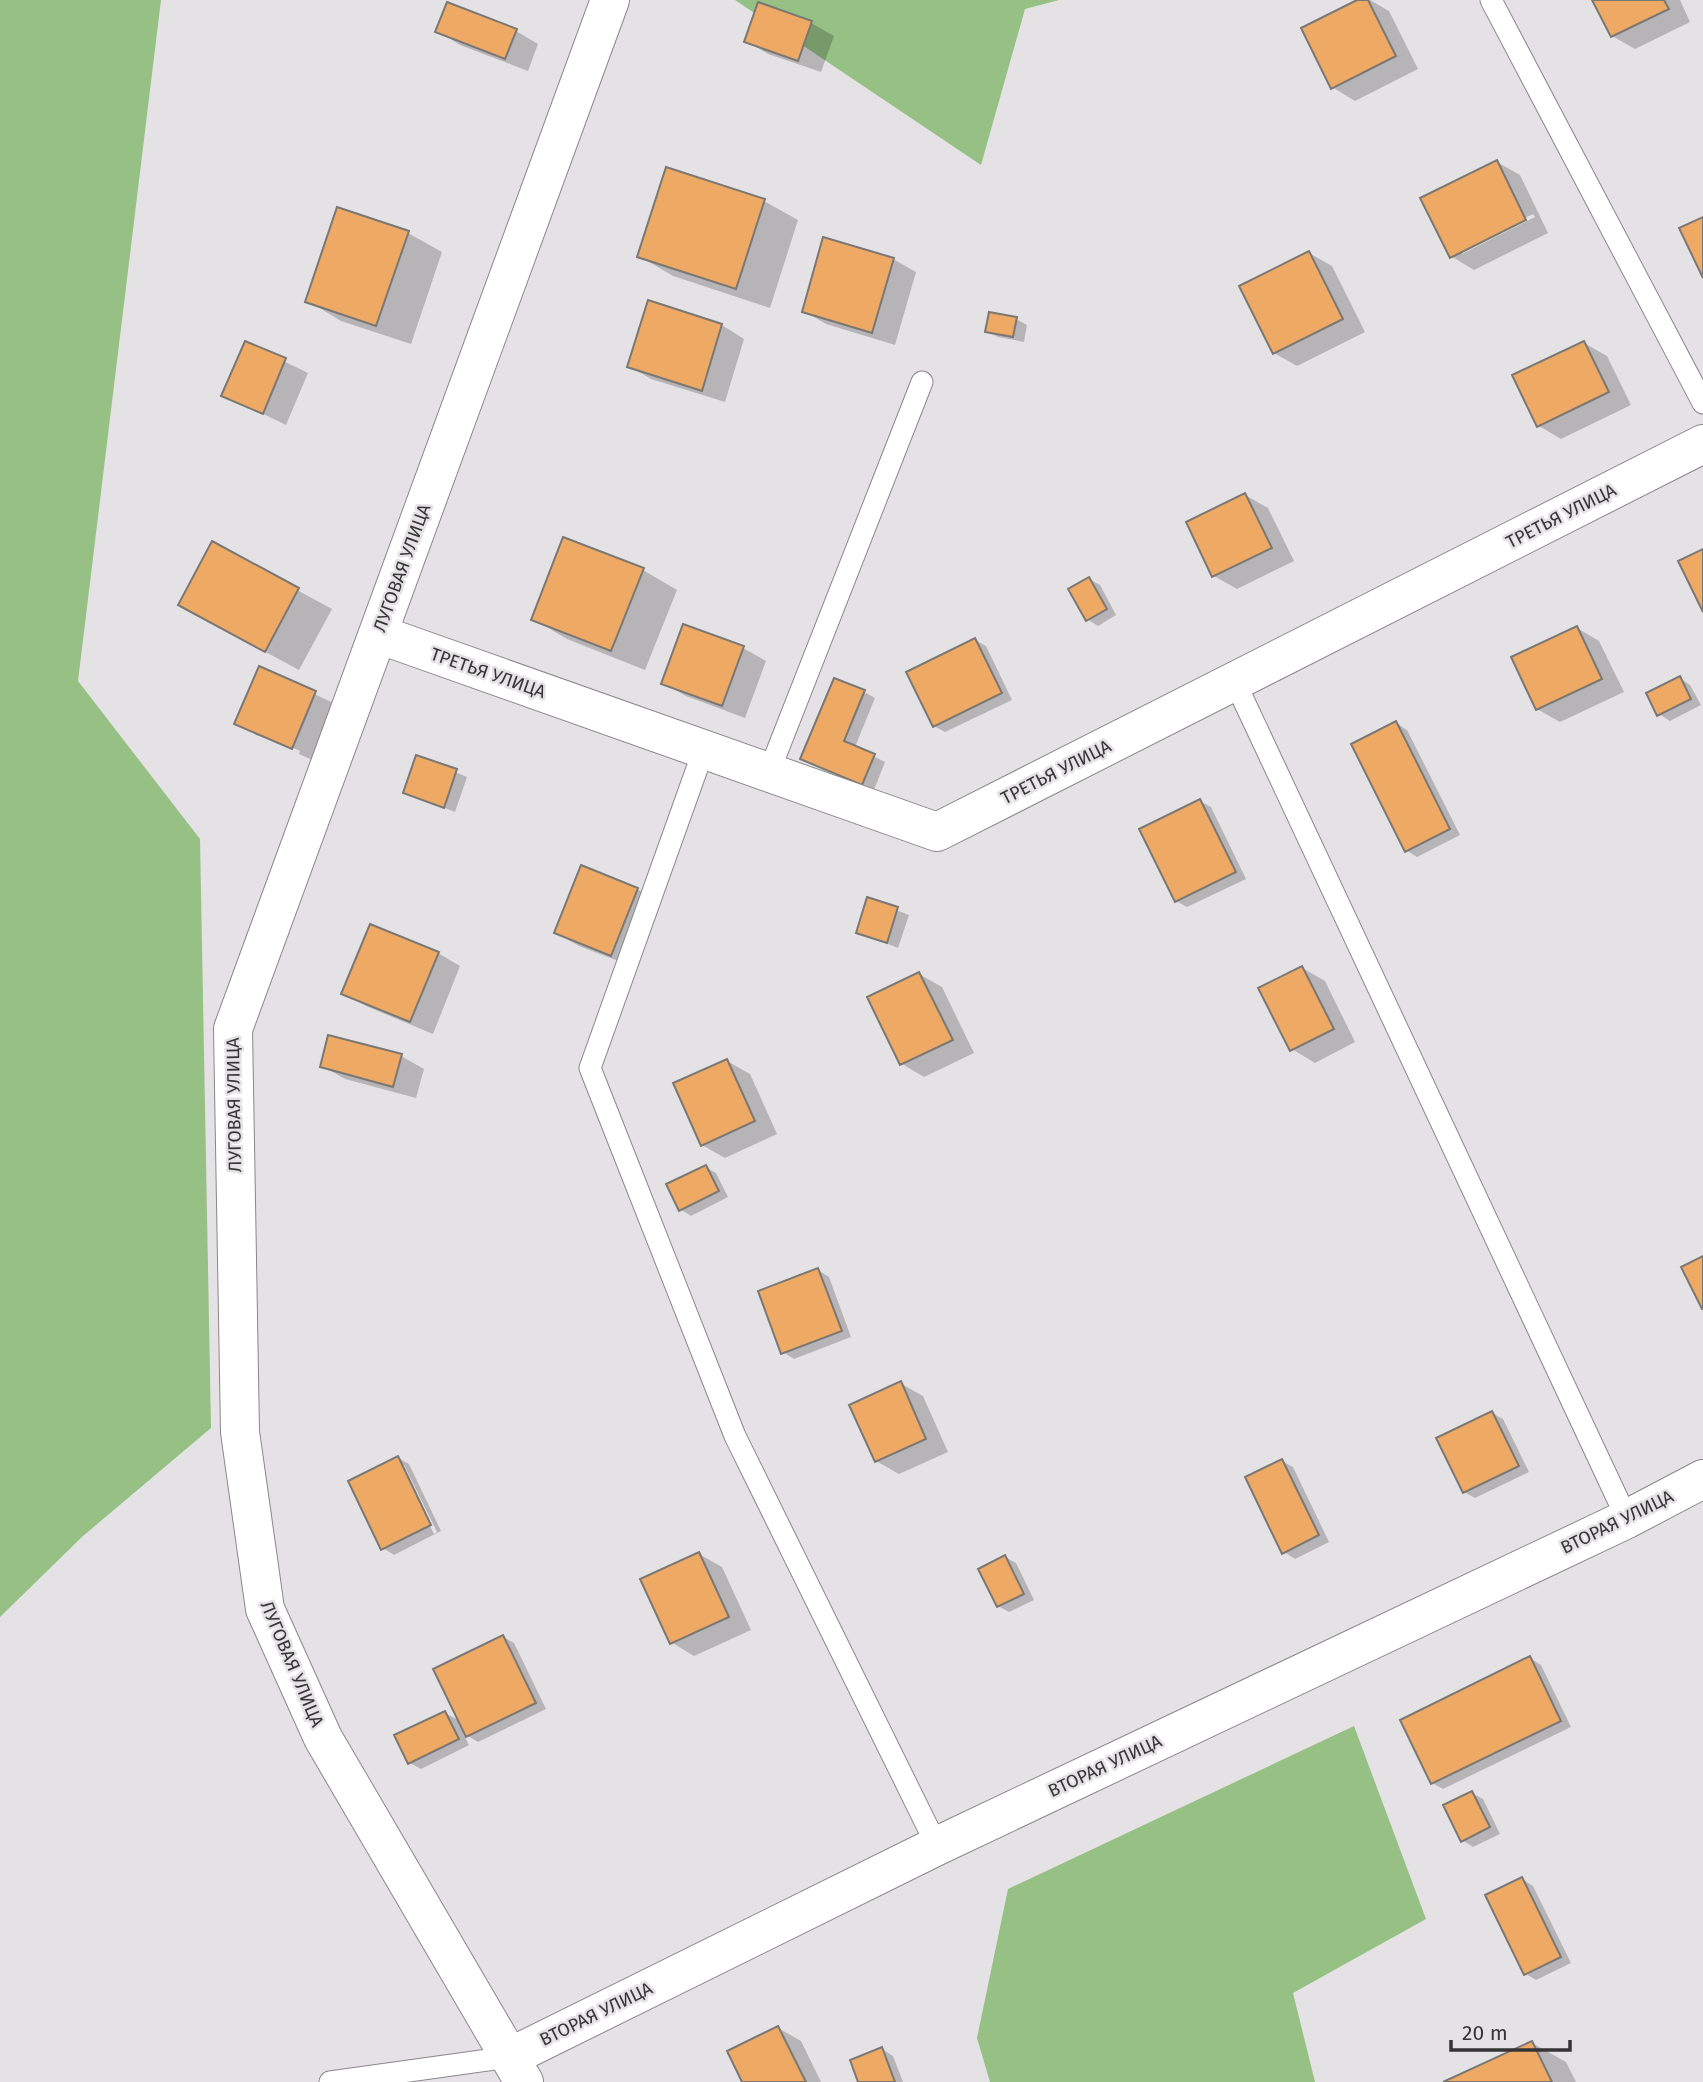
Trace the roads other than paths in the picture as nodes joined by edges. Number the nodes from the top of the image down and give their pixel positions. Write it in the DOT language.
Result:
graph roads {
  1 [pos="610,0"];
  2 [pos="1491,0"];
  3 [pos="922,382"];
  4 [pos="1703,403"];
  5 [pos="1703,444"];
  6 [pos="378,634"];
  7 [pos="1235,682"];
  8 [pos="704,749"];
  9 [pos="769,772"];
  10 [pos="1703,1479"];
  11 [pos="1627,1519"];
  12 [pos="937,1846"];
  13 [pos="517,2069"];
  14 [pos="330,2082"];
  1 -- 6 [label="street, ЛУГОВАЯ УЛИЦА"];
  2 -- 4 [label="lane"];
  3 -- 9 [label="lane"];
  5 -- 7 [label="street, ТРЕТЬЯ УЛИЦА"];
  6 -- 8 [label="street, ТРЕТЬЯ УЛИЦА"];
  6 -- 13 [label="street, ЛУГОВАЯ УЛИЦА"];
  7 -- 9 [label="street, ТРЕТЬЯ УЛИЦА"];
  7 -- 11 [label="lane"];
  8 -- 9 [label="street, ТРЕТЬЯ УЛИЦА"];
  8 -- 12 [label="lane"];
  10 -- 11 [label="street, ВТОРАЯ УЛИЦА"];
  11 -- 12 [label="street, ВТОРАЯ УЛИЦА"];
  12 -- 13 [label="street, ВТОРАЯ УЛИЦА"];
  13 -- 14 [label="lane"];
}
